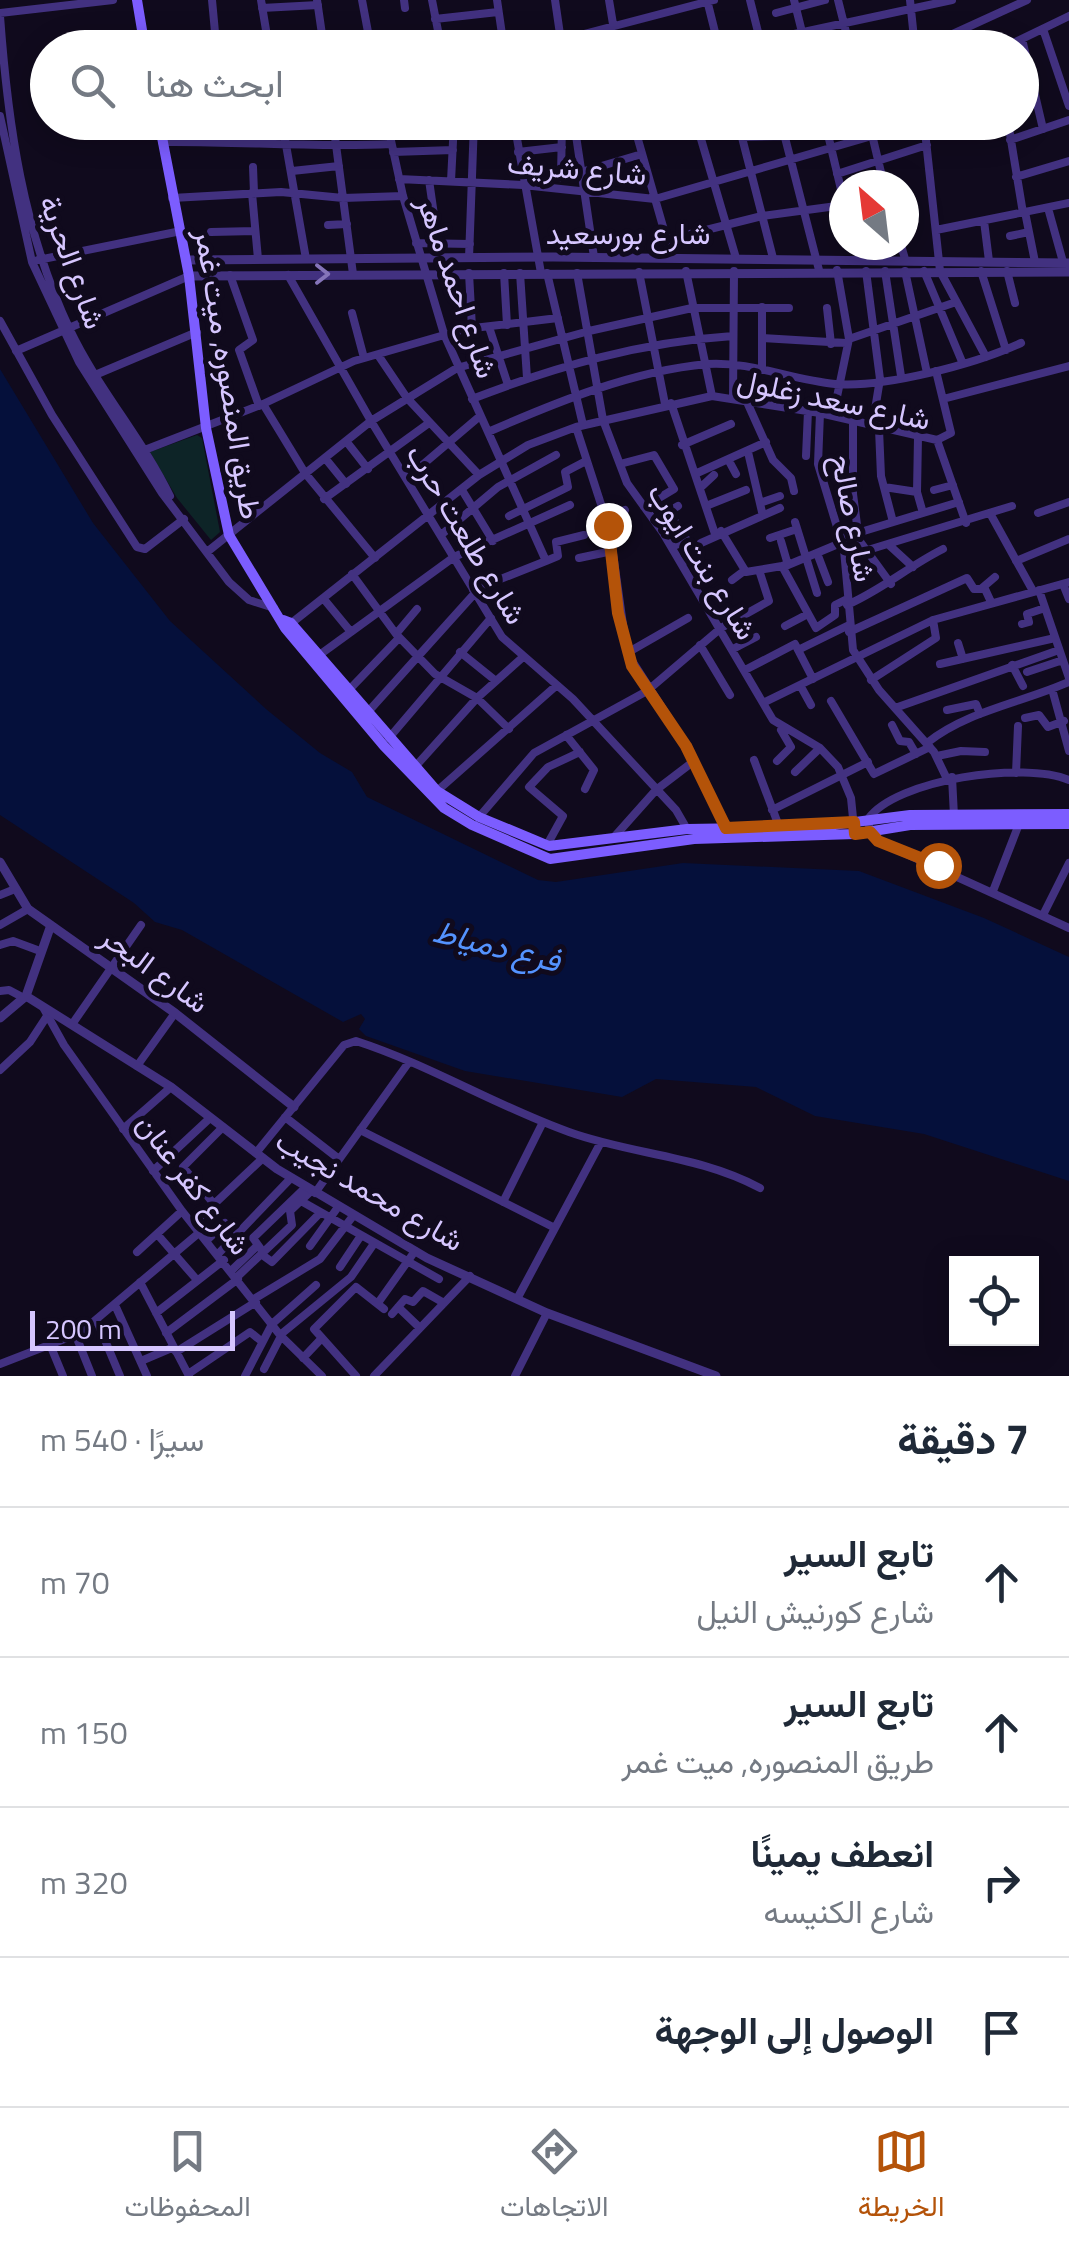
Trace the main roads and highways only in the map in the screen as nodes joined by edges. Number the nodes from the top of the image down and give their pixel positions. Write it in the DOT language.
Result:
graph roads {
  1 [pos="137,0"];
  2 [pos="142,30"];
  3 [pos="162,140"];
  4 [pos="286,623"];
  5 [pos="345,694"];
  6 [pos="386,743"];
  7 [pos="1069,814"];
  8 [pos="1069,824"];
  9 [pos="854,828"];
  1 -- 2 [label="main road"];
  3 -- 4 [label="main road, طريق المنصوره, ميت غمر"];
  4 -- 5 [label="main road, طريق المنصوره, ميت غمر"];
  4 -- 5 [label="main road, طريق المنصوره, ميت غمر"];
  5 -- 6 [label="main road, طريق المنصوره, ميت غمر"];
  5 -- 6 [label="main road, طريق المنصوره, ميت غمر"];
  6 -- 9 [label="main road, طريق المنصوره, ميت غمر"];
  6 -- 9 [label="main road, طريق المنصوره, ميت غمر"];
  7 -- 9 [label="main road, طريق المنصوره, ميت غمر"];
  8 -- 9 [label="main road, طريق المنصوره, ميت غمر"];
}
